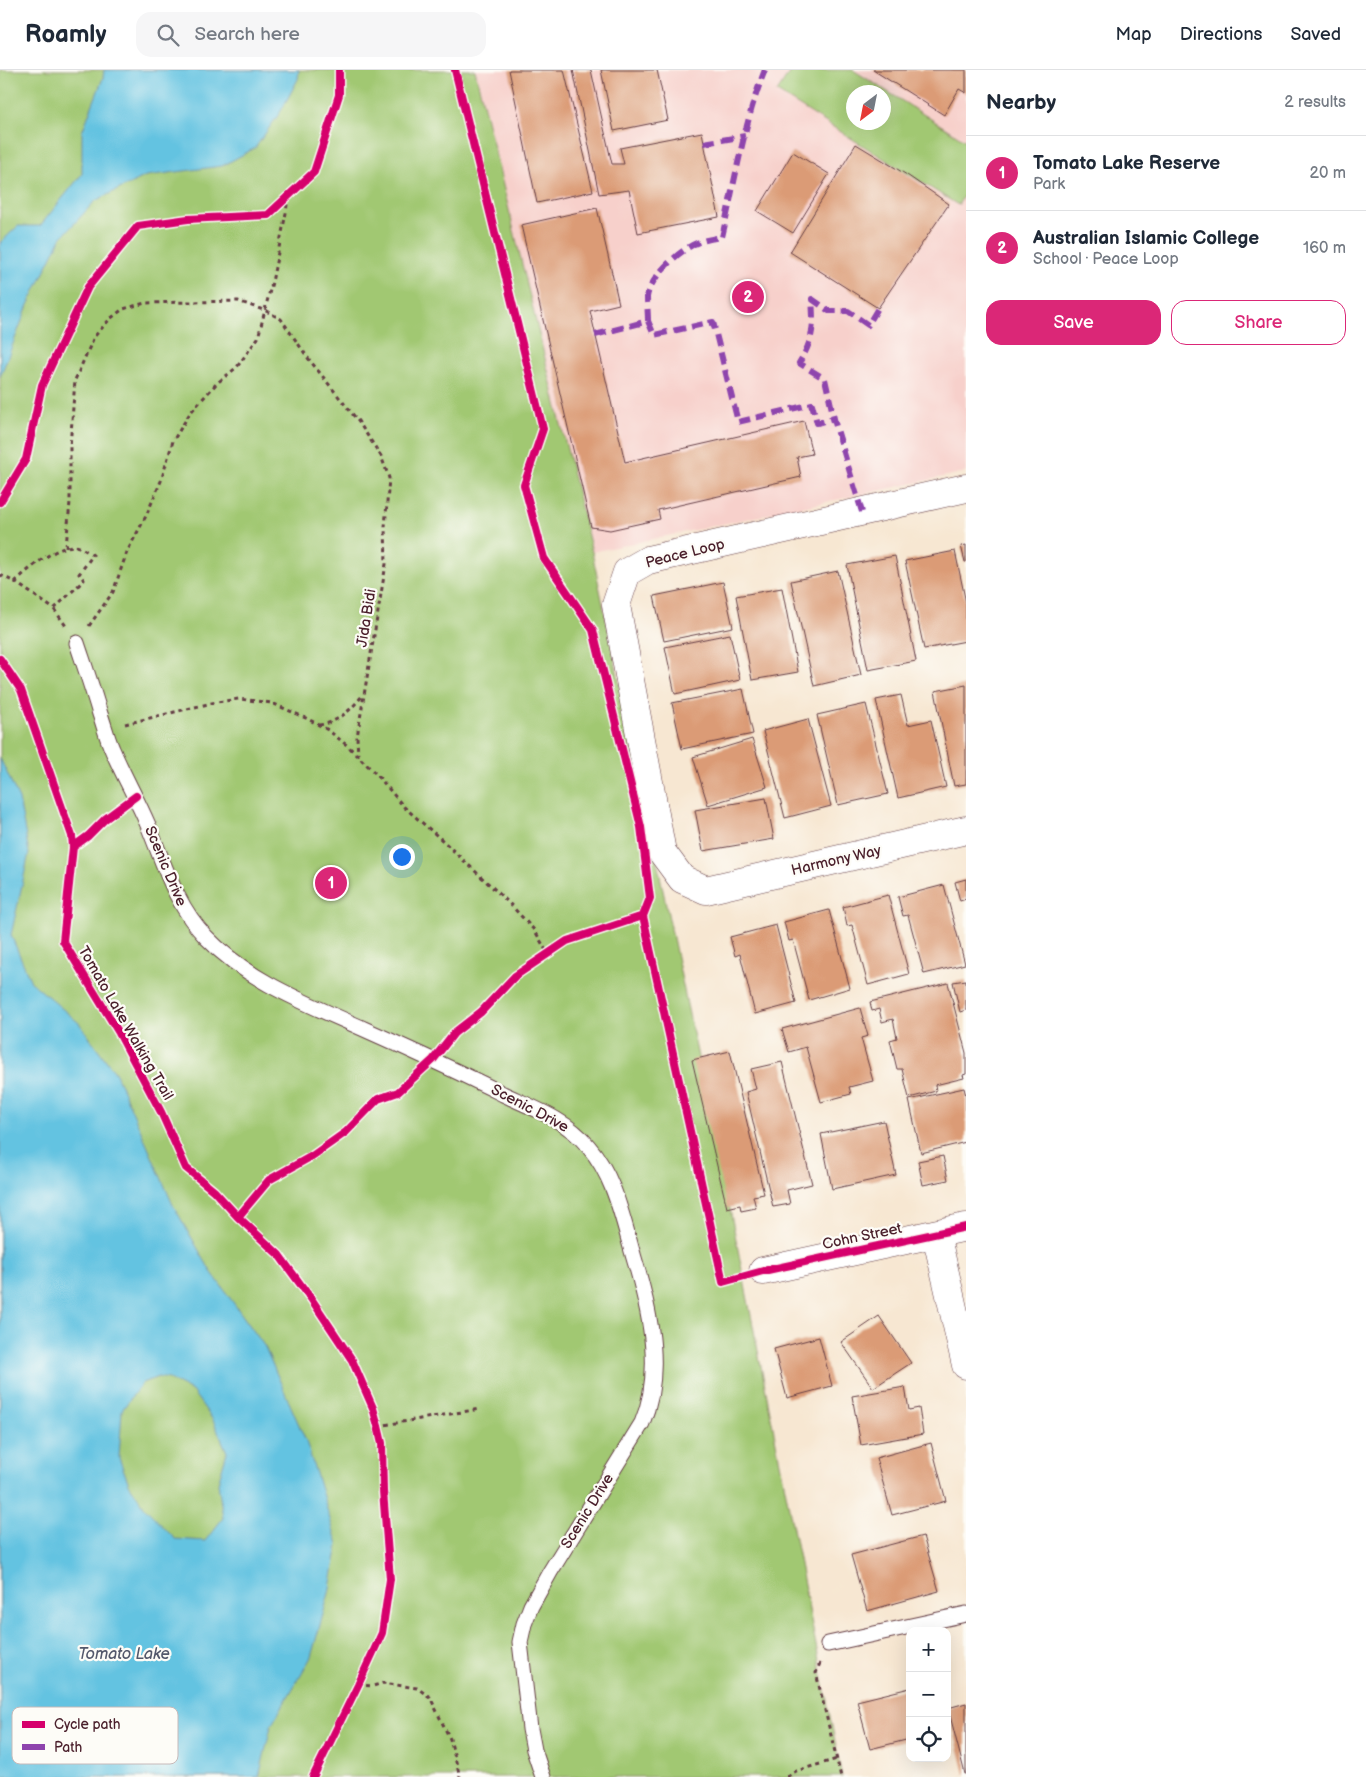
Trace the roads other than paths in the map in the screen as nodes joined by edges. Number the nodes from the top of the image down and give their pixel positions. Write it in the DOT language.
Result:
graph roads {
  1 [pos="966,488"];
  2 [pos="77,644"];
  3 [pos="966,830"];
  4 [pos="706,890"];
  5 [pos="966,1227"];
  6 [pos="936,1234"];
  7 [pos="763,1271"];
  8 [pos="966,1365"];
  9 [pos="966,1614"];
  10 [pos="828,1644"];
  11 [pos="543,1777"];
  1 -- 4 [label="street, Peace Loop"];
  2 -- 11 [label="lane, Scenic Drive"];
  3 -- 4 [label="street, Harmony Way"];
  5 -- 6 [label="street, Cohn Street"];
  6 -- 7 [label="street, Cohn Street"];
  6 -- 8 [label="street"];
  9 -- 10 [label="lane"];
}
